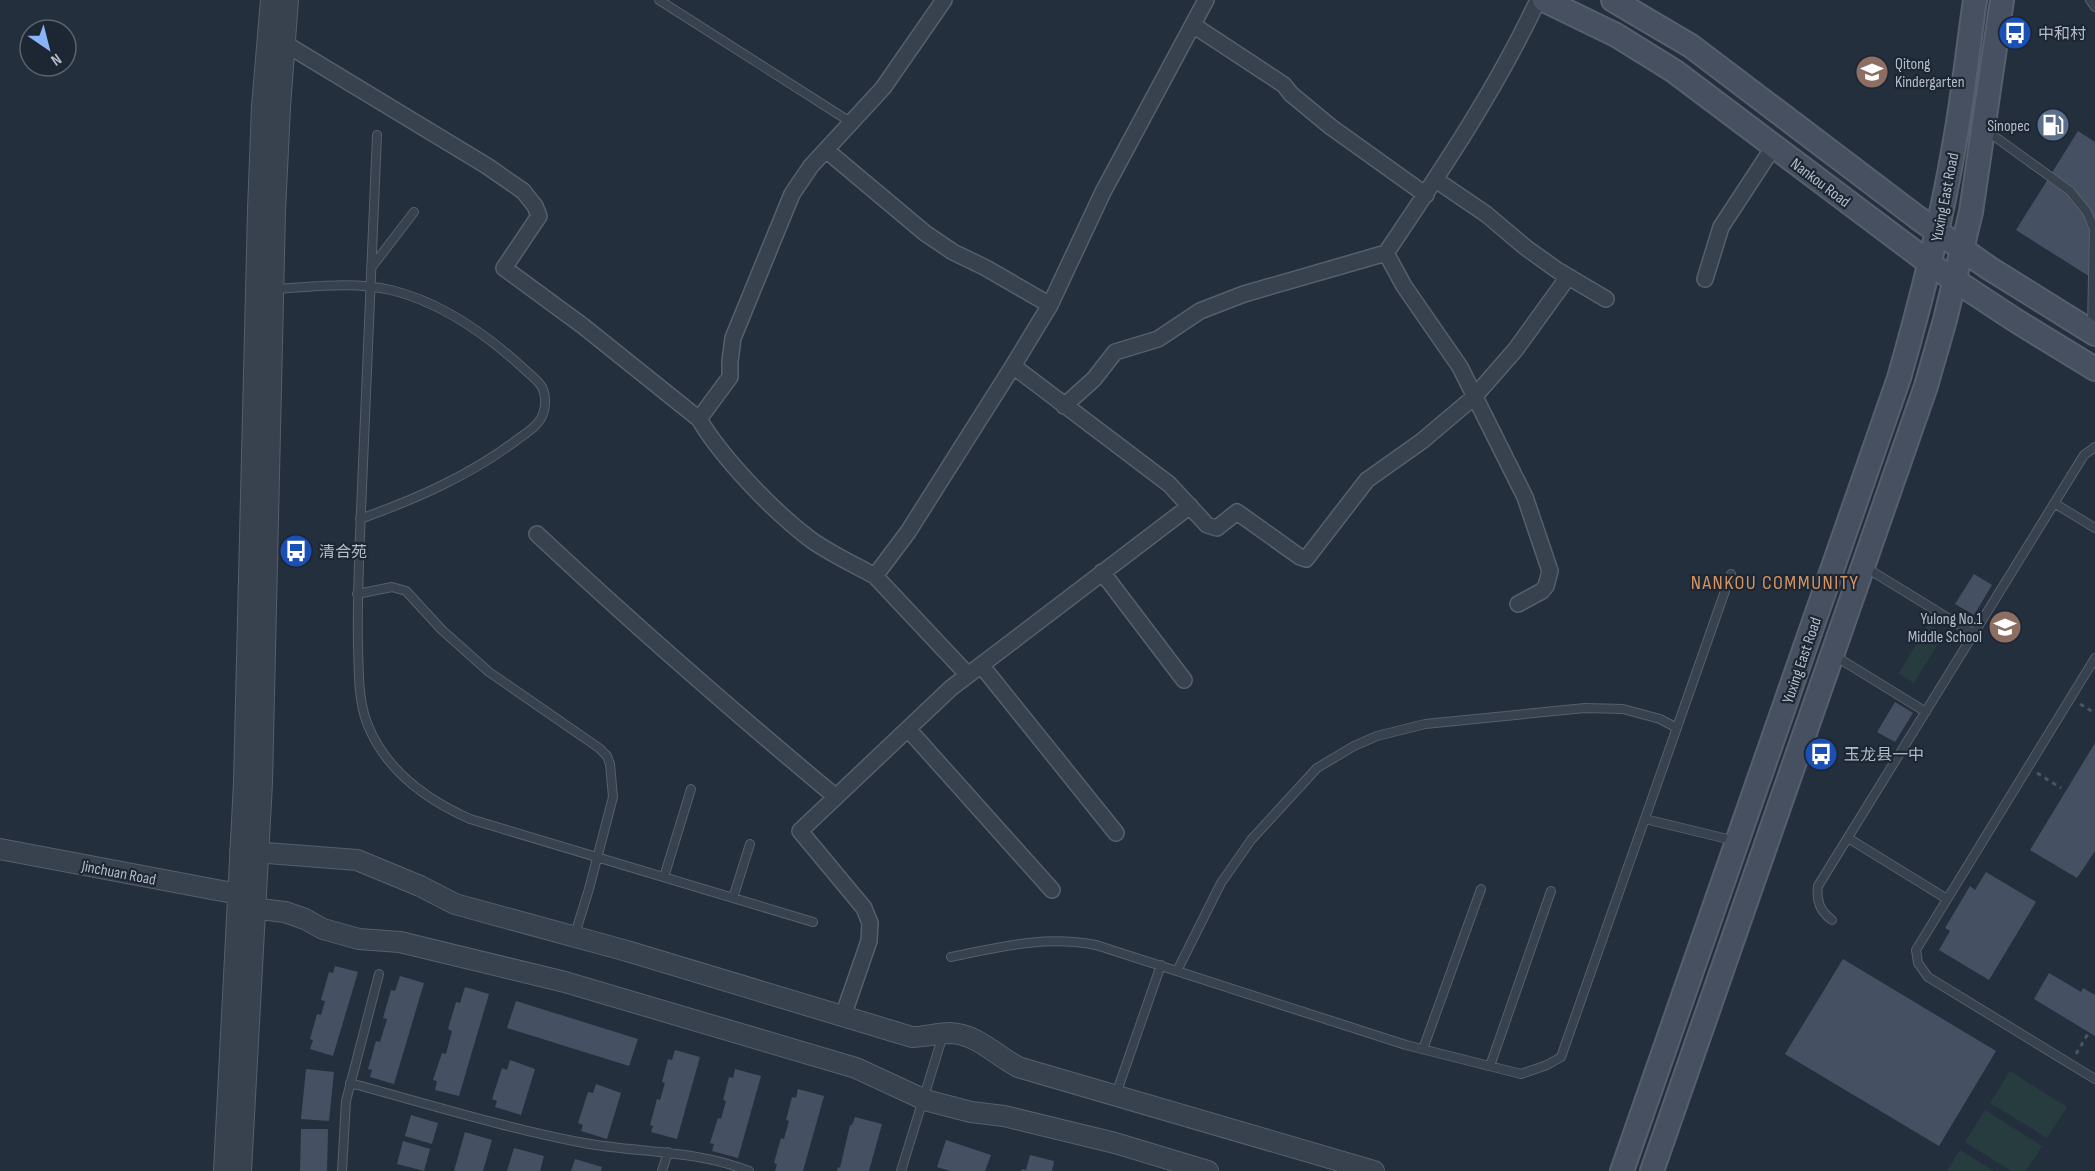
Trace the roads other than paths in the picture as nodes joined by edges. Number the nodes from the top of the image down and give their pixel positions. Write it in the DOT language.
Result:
graph roads {
  1 [pos="271,0"];
  2 [pos="288,0"];
  3 [pos="659,0"];
  4 [pos="944,0"];
  5 [pos="1206,0"];
  6 [pos="1538,0"];
  7 [pos="1544,0"];
  8 [pos="1613,0"];
  9 [pos="1975,0"];
  10 [pos="2002,0"];
  11 [pos="2090,0"];
  12 [pos="2095,7"];
  13 [pos="1193,25"];
  14 [pos="284,43"];
  15 [pos="852,123"];
  16 [pos="1984,129"];
  17 [pos="377,135"];
  18 [pos="1774,146"];
  19 [pos="826,150"];
  20 [pos="1436,180"];
  21 [pos="1426,195"];
  22 [pos="414,212"];
  23 [pos="1937,232"];
  24 [pos="1963,250"];
  25 [pos="1386,253"];
  26 [pos="1930,264"];
  27 [pos="371,268"];
  28 [pos="1568,277"];
  29 [pos="1705,279"];
  30 [pos="1955,281"];
  31 [pos="370,286"];
  32 [pos="273,289"];
  33 [pos="1606,299"];
  34 [pos="1050,306"];
  35 [pos="2093,333"];
  36 [pos="1013,366"];
  37 [pos="2095,369"];
  38 [pos="1474,397"];
  39 [pos="1064,406"];
  40 [pos="699,419"];
  41 [pos="2095,447"];
  42 [pos="2054,503"];
  43 [pos="1190,506"];
  44 [pos="360,519"];
  45 [pos="2095,528"];
  46 [pos="537,534"];
  47 [pos="1864,566"];
  48 [pos="1102,572"];
  49 [pos="1731,574"];
  50 [pos="875,576"];
  51 [pos="357,594"];
  52 [pos="1518,604"];
  53 [pos="1974,634"];
  54 [pos="1833,655"];
  55 [pos="2095,658"];
  56 [pos="981,665"];
  57 [pos="968,675"];
  58 [pos="1184,680"];
  59 [pos="1926,712"];
  60 [pos="1677,728"];
  61 [pos="908,729"];
  62 [pos="691,789"];
  63 [pos="836,797"];
  64 [pos="1645,819"];
  65 [pos="1116,833"];
  66 [pos="1848,838"];
  67 [pos="1738,841"];
  68 [pos="750,844"];
  69 [pos="0,849"];
  70 [pos="249,852"];
  71 [pos="598,857"];
  72 [pos="664,877"];
  73 [pos="1481,889"];
  74 [pos="1052,890"];
  75 [pos="1551,891"];
  76 [pos="733,898"];
  77 [pos="1947,899"];
  78 [pos="244,903"];
  79 [pos="1832,920"];
  80 [pos="813,922"];
  81 [pos="574,937"];
  82 [pos="951,957"];
  83 [pos="1161,965"];
  84 [pos="1177,971"];
  85 [pos="379,974"];
  86 [pos="843,1016"];
  87 [pos="944,1033"];
  88 [pos="1423,1049"];
  89 [pos="1490,1066"];
  90 [pos="2095,1078"];
  91 [pos="350,1083"];
  92 [pos="1116,1096"];
  93 [pos="924,1100"];
  94 [pos="668,1152"];
  95 [pos="224,1171"];
  96 [pos="241,1171"];
  97 [pos="342,1171"];
  98 [pos="662,1171"];
  99 [pos="749,1171"];
  100 [pos="901,1171"];
  101 [pos="1208,1171"];
  102 [pos="1374,1171"];
  103 [pos="1622,1171"];
  104 [pos="1652,1171"];
  1 -- 70 [label="street"];
  2 -- 14 [label="street"];
  3 -- 15 [label="lane"];
  4 -- 15 [label="street"];
  5 -- 13 [label="street"];
  6 -- 20 [label="street"];
  7 -- 18 [label="main road, Nankou Road"];
  8 -- 23 [label="main road, Nankou Road"];
  9 -- 23 [label="main road, Yuxing East Road"];
  10 -- 16 [label="main road, Yuxing East Road"];
  11 -- 12 [label="lane"];
  13 -- 21 [label="street"];
  13 -- 34 [label="street"];
  14 -- 32 [label="street"];
  14 -- 40 [label="street"];
  15 -- 19 [label="street"];
  16 -- 24 [label="main road, Yuxing East Road"];
  16 -- 35 [label="lane"];
  17 -- 27 [label="lane"];
  18 -- 26 [label="main road, Nankou Road"];
  18 -- 29 [label="street"];
  19 -- 34 [label="street"];
  19 -- 40 [label="street"];
  20 -- 21 [label="street"];
  20 -- 28 [label="street"];
  21 -- 25 [label="street"];
  22 -- 27 [label="lane"];
  23 -- 24 [label="main road, Nankou Road"];
  23 -- 26 [label="main road, Yuxing East Road"];
  24 -- 30 [label="main road, Yuxing East Road"];
  24 -- 35 [label="main road, Nankou Road"];
  25 -- 38 [label="street"];
  25 -- 39 [label="street"];
  26 -- 30 [label="main road, Nankou Road"];
  26 -- 67 [label="main road, Yuxing East Road"];
  27 -- 31 [label="lane"];
  28 -- 33 [label="street"];
  28 -- 38 [label="street"];
  30 -- 37 [label="main road, Nankou Road"];
  30 -- 47 [label="main road, Yuxing East Road"];
  31 -- 32 [label="lane"];
  31 -- 44 [label="lane"];
  31 -- 44 [label="lane"];
  32 -- 70 [label="street"];
  34 -- 36 [label="street"];
  36 -- 39 [label="street"];
  36 -- 50 [label="street"];
  38 -- 43 [label="street"];
  38 -- 52 [label="street"];
  39 -- 43 [label="street"];
  40 -- 50 [label="street"];
  41 -- 42 [label="lane"];
  42 -- 45 [label="lane"];
  42 -- 53 [label="lane"];
  43 -- 48 [label="street"];
  44 -- 51 [label="lane"];
  46 -- 63 [label="street"];
  47 -- 53 [label="lane"];
  47 -- 54 [label="main road, Yuxing East Road"];
  48 -- 56 [label="street"];
  48 -- 58 [label="street"];
  49 -- 60 [label="lane"];
  50 -- 57 [label="street"];
  51 -- 71 [label="lane"];
  51 -- 71 [label="lane"];
  53 -- 59 [label="lane"];
  54 -- 59 [label="lane"];
  54 -- 104 [label="main road, Yuxing East Road"];
  55 -- 77 [label="lane"];
  56 -- 57 [label="street"];
  56 -- 65 [label="street"];
  57 -- 61 [label="street"];
  59 -- 66 [label="lane"];
  60 -- 64 [label="lane"];
  60 -- 84 [label="lane"];
  61 -- 63 [label="street"];
  61 -- 74 [label="street"];
  62 -- 72 [label="lane"];
  63 -- 86 [label="street"];
  64 -- 67 [label="lane"];
  64 -- 89 [label="lane"];
  66 -- 77 [label="lane"];
  66 -- 79 [label="lane"];
  67 -- 103 [label="main road, Yuxing East Road"];
  68 -- 76 [label="lane"];
  69 -- 78 [label="street, Jinchuan Road"];
  70 -- 78 [label="street"];
  70 -- 81 [label="street"];
  71 -- 72 [label="lane"];
  71 -- 81 [label="lane"];
  72 -- 76 [label="lane"];
  73 -- 88 [label="lane"];
  75 -- 89 [label="lane"];
  76 -- 80 [label="lane"];
  77 -- 90 [label="lane"];
  78 -- 93 [label="street, Jinchuan Road"];
  78 -- 95 [label="street"];
  78 -- 96 [label="street"];
  81 -- 86 [label="street"];
  82 -- 83 [label="lane"];
  83 -- 84 [label="lane"];
  83 -- 92 [label="lane"];
  84 -- 88 [label="lane"];
  85 -- 91 [label="lane"];
  86 -- 87 [label="street"];
  87 -- 92 [label="street"];
  87 -- 93 [label="lane"];
  88 -- 89 [label="lane"];
  91 -- 94 [label="lane"];
  91 -- 97 [label="lane"];
  92 -- 102 [label="street"];
  93 -- 100 [label="lane"];
  93 -- 101 [label="street, Jinchuan Road"];
  94 -- 98 [label="lane"];
  94 -- 99 [label="lane"];
}
